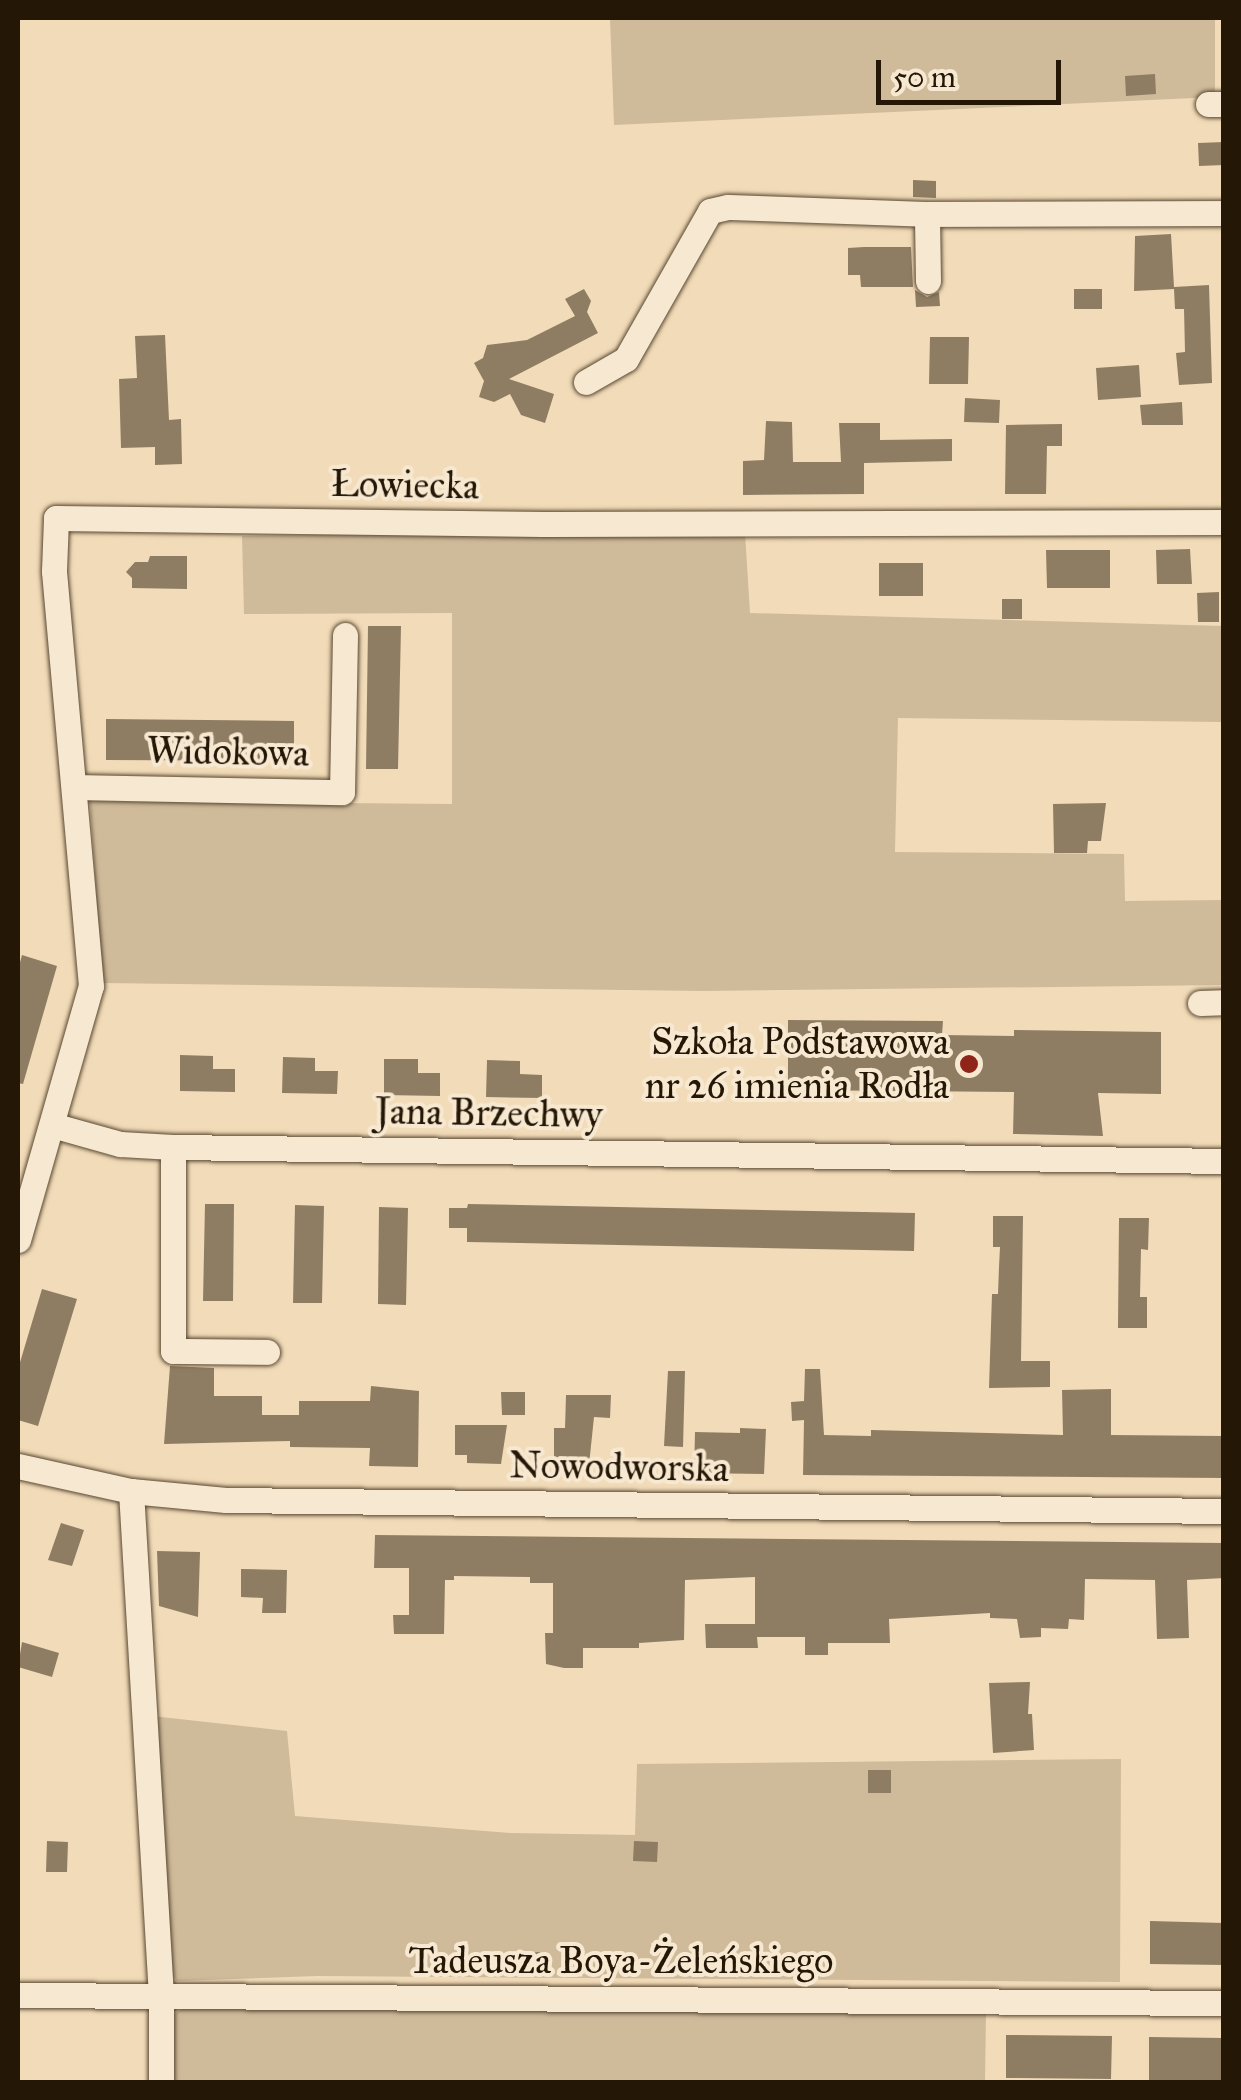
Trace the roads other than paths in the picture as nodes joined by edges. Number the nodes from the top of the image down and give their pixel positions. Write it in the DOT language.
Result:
graph roads {
  1 [pos="1224,213"];
  2 [pos="927,214"];
  3 [pos="928,281"];
  4 [pos="586,382"];
  5 [pos="1224,522"];
  6 [pos="346,635"];
  7 [pos="74,787"];
  8 [pos="52,1125"];
  9 [pos="172,1147"];
  10 [pos="1224,1161"];
  11 [pos="18,1240"];
  12 [pos="267,1352"];
  13 [pos="18,1466"];
  14 [pos="132,1492"];
  15 [pos="1224,1510"];
  16 [pos="18,1995"];
  17 [pos="160,1996"];
  18 [pos="1224,2003"];
  19 [pos="161,2082"];
  1 -- 2 [label="street"];
  2 -- 3 [label="street"];
  2 -- 4 [label="street"];
  5 -- 7 [label="street, Łowiecka"];
  6 -- 7 [label="street, Widokowa"];
  7 -- 8 [label="street, Łowiecka"];
  8 -- 9 [label="street, Jana Brzechwy"];
  8 -- 11 [label="street"];
  9 -- 10 [label="street, Jana Brzechwy"];
  9 -- 12 [label="street"];
  13 -- 14 [label="street, Nowodworska"];
  14 -- 15 [label="street, Nowodworska"];
  14 -- 17 [label="street"];
  16 -- 17 [label="street, Tadeusza Boya-Żeleńskiego"];
  17 -- 18 [label="street, Tadeusza Boya-Żeleńskiego"];
  17 -- 19 [label="street"];
}
